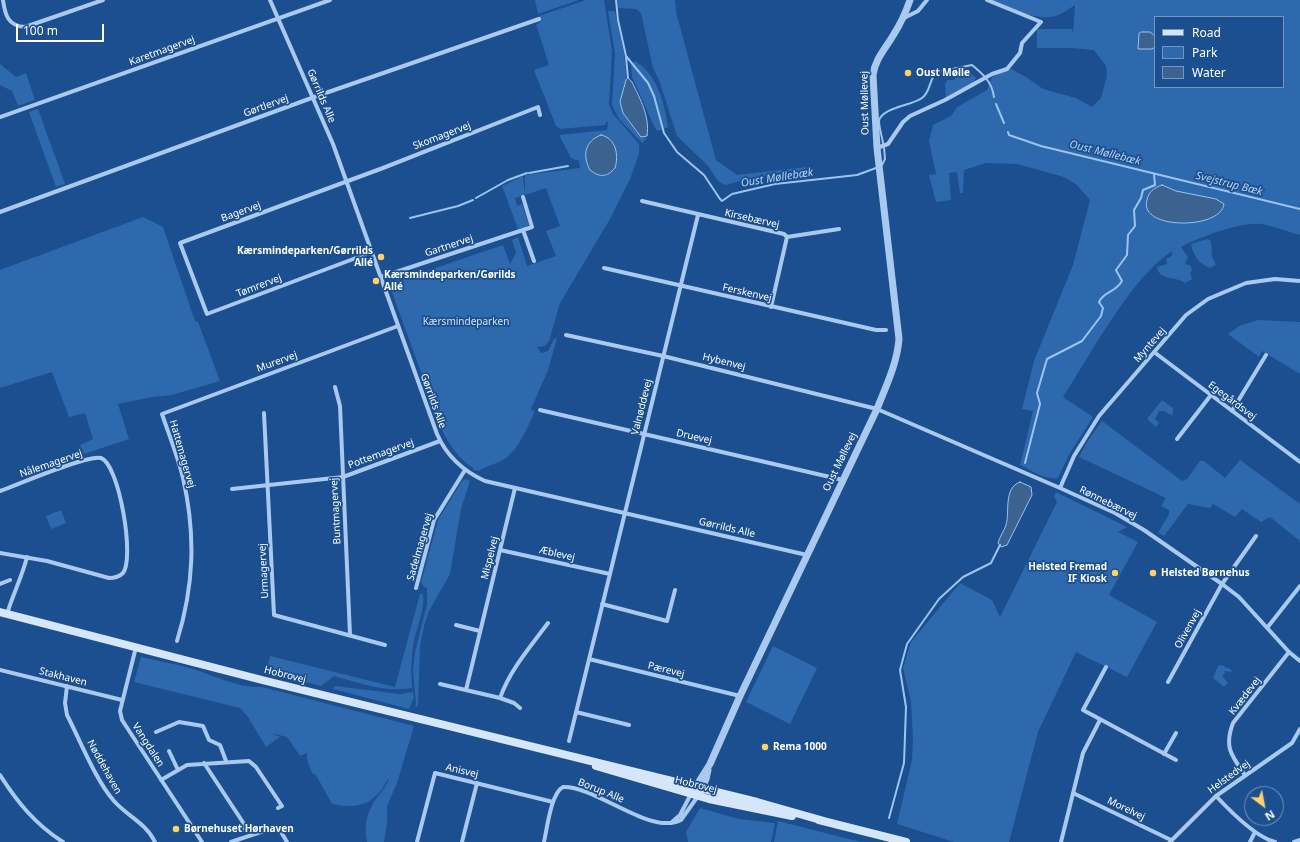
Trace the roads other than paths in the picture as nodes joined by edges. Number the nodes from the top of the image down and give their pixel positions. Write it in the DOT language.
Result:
graph roads {
  1 [pos="3,0"];
  2 [pos="103,0"];
  3 [pos="270,0"];
  4 [pos="330,0"];
  5 [pos="910,0"];
  6 [pos="927,0"];
  7 [pos="987,0"];
  8 [pos="279,18"];
  9 [pos="904,18"];
  10 [pos="539,19"];
  11 [pos="313,98"];
  12 [pos="540,114"];
  13 [pos="0,117"];
  14 [pos="877,148"];
  15 [pos="346,182"];
  16 [pos="523,197"];
  17 [pos="642,201"];
  18 [pos="0,212"];
  19 [pos="698,214"];
  20 [pos="839,229"];
  21 [pos="523,230"];
  22 [pos="787,237"];
  23 [pos="372,252"];
  24 [pos="534,261"];
  25 [pos="604,268"];
  26 [pos="381,277"];
  27 [pos="1300,281"];
  28 [pos="195,282"];
  29 [pos="680,286"];
  30 [pos="771,307"];
  31 [pos="398,326"];
  32 [pos="886,330"];
  33 [pos="566,335"];
  34 [pos="1154,352"];
  35 [pos="1266,355"];
  36 [pos="663,356"];
  37 [pos="335,387"];
  38 [pos="1211,395"];
  39 [pos="877,409"];
  40 [pos="540,410"];
  41 [pos="1232,411"];
  42 [pos="264,413"];
  43 [pos="162,414"];
  44 [pos="644,433"];
  45 [pos="1177,439"];
  46 [pos="440,441"];
  47 [pos="1300,461"];
  48 [pos="465,470"];
  49 [pos="343,477"];
  50 [pos="843,480"];
  51 [pos="268,484"];
  52 [pos="515,488"];
  53 [pos="1060,488"];
  54 [pos="232,489"];
  55 [pos="0,491"];
  56 [pos="624,513"];
  57 [pos="1256,536"];
  58 [pos="500,550"];
  59 [pos="0,553"];
  60 [pos="807,555"];
  61 [pos="27,557"];
  62 [pos="610,574"];
  63 [pos="10,580"];
  64 [pos="0,584"];
  65 [pos="1222,584"];
  66 [pos="1300,586"];
  67 [pos="416,588"];
  68 [pos="675,590"];
  69 [pos="602,604"];
  70 [pos="4,613"];
  71 [pos="548,623"];
  72 [pos="456,625"];
  73 [pos="1267,628"];
  74 [pos="480,631"];
  75 [pos="350,635"];
  76 [pos="177,641"];
  77 [pos="384,645"];
  78 [pos="136,647"];
  79 [pos="1289,652"];
  80 [pos="589,659"];
  81 [pos="1300,661"];
  82 [pos="1106,667"];
  83 [pos="0,670"];
  84 [pos="1168,682"];
  85 [pos="440,684"];
  86 [pos="67,686"];
  87 [pos="466,690"];
  88 [pos="740,696"];
  89 [pos="500,698"];
  90 [pos="122,700"];
  91 [pos="520,708"];
  92 [pos="576,712"];
  93 [pos="1100,720"];
  94 [pos="629,725"];
  95 [pos="1300,729"];
  96 [pos="156,732"];
  97 [pos="1176,733"];
  98 [pos="1299,736"];
  99 [pos="569,741"];
  100 [pos="169,751"];
  101 [pos="1164,754"];
  102 [pos="565,755"];
  103 [pos="1176,760"];
  104 [pos="226,761"];
  105 [pos="204,763"];
  106 [pos="178,770"];
  107 [pos="0,775"];
  108 [pos="1245,775"];
  109 [pos="161,780"];
  110 [pos="477,783"];
  111 [pos="699,787"];
  112 [pos="1074,793"];
  113 [pos="694,795"];
  114 [pos="1216,796"];
  115 [pos="553,802"];
  116 [pos="278,808"];
  117 [pos="824,821"];
  118 [pos="666,824"];
  119 [pos="241,831"];
  120 [pos="1255,832"];
  121 [pos="1300,840"];
  122 [pos="238,841"];
  123 [pos="1170,841"];
  124 [pos="63,842"];
  125 [pos="155,842"];
  126 [pos="202,842"];
  127 [pos="230,842"];
  128 [pos="288,842"];
  129 [pos="417,842"];
  130 [pos="462,842"];
  131 [pos="544,842"];
  132 [pos="906,842"];
  133 [pos="1061,842"];
  134 [pos="1250,842"];
  135 [pos="1275,842"];
  136 [pos="1294,842"];
  1 -- 2 [label="street"];
  3 -- 8 [label="street, Gørrilds Alle"];
  4 -- 8 [label="street, Karetmagervej"];
  5 -- 9 [label="street, Oust Møllevej"];
  6 -- 9 [label="street, Oust Møllevej"];
  7 -- 14 [label="street, Oust Møllevej"];
  8 -- 11 [label="street, Gørrilds Alle"];
  8 -- 13 [label="street, Karetmagervej"];
  9 -- 14 [label="street, Oust Møllevej"];
  10 -- 11 [label="street, Gørtlervej"];
  11 -- 15 [label="street, Gørrilds Alle"];
  11 -- 18 [label="street, Gørtlervej"];
  12 -- 15 [label="street, Skomagervej"];
  14 -- 39 [label="street, Oust Møllevej"];
  15 -- 23 [label="street, Gørrilds Alle"];
  15 -- 28 [label="street, Bagervej"];
  16 -- 21 [label="street"];
  17 -- 19 [label="street, Kirsebærvej"];
  19 -- 22 [label="street, Kirsebærvej"];
  19 -- 29 [label="street, Valnøddevej"];
  20 -- 22 [label="street"];
  21 -- 24 [label="street"];
  21 -- 26 [label="street, Gartnervej"];
  22 -- 30 [label="street, Kirsebærvej"];
  23 -- 26 [label="street, Gørrilds Alle"];
  23 -- 28 [label="street, Tømrervej"];
  25 -- 29 [label="street, Ferskenvej"];
  26 -- 31 [label="street, Gørrilds Alle"];
  27 -- 34 [label="street, Myntevej"];
  29 -- 30 [label="street, Ferskenvej"];
  29 -- 36 [label="street, Valnøddevej"];
  30 -- 32 [label="street, Ferskenvej"];
  31 -- 43 [label="street, Murervej"];
  31 -- 46 [label="street, Gørrilds Alle"];
  33 -- 36 [label="street, Hybenvej"];
  34 -- 38 [label="street, Egegårdsvej"];
  34 -- 53 [label="street, Myntevej"];
  35 -- 41 [label="street"];
  36 -- 39 [label="street, Hybenvej"];
  36 -- 44 [label="street, Valnøddevej"];
  37 -- 49 [label="street, Buntmagervej"];
  38 -- 41 [label="street, Egegårdsvej"];
  38 -- 45 [label="street"];
  39 -- 50 [label="street, Oust Møllevej"];
  39 -- 53 [label="street, Rønnebærvej"];
  40 -- 44 [label="street, Druevej"];
  41 -- 47 [label="street, Egegårdsvej"];
  42 -- 51 [label="street, Urmagervej"];
  43 -- 76 [label="street, Hattemagervej"];
  44 -- 50 [label="street, Druevej"];
  44 -- 56 [label="street, Valnøddevej"];
  46 -- 48 [label="street, Gørrilds Alle"];
  46 -- 49 [label="street, Pottemagervej"];
  48 -- 52 [label="street, Gørrilds Alle"];
  48 -- 67 [label="street, Sadelmagervej"];
  49 -- 51 [label="street, Pottemagervej"];
  49 -- 75 [label="street, Buntmagervej"];
  50 -- 60 [label="street, Oust Møllevej"];
  51 -- 54 [label="street, Pottemagervej"];
  51 -- 75 [label="street, Urmagervej"];
  52 -- 56 [label="street, Gørrilds Alle"];
  52 -- 58 [label="street, Mispelvej"];
  53 -- 65 [label="street, Rønnebærvej"];
  55 -- 61 [label="street, Nålemagervej"];
  56 -- 60 [label="street, Gørrilds Alle"];
  56 -- 62 [label="street, Valnøddevej"];
  57 -- 65 [label="street, Olivenvej"];
  58 -- 62 [label="street, Æblevej"];
  58 -- 74 [label="street, Mispelvej"];
  59 -- 61 [label="street, Nålemagervej"];
  60 -- 88 [label="street, Oust Møllevej"];
  61 -- 70 [label="street"];
  62 -- 69 [label="street, Valnøddevej"];
  63 -- 64 [label="street"];
  65 -- 73 [label="street, Rønnebærvej"];
  65 -- 84 [label="street, Olivenvej"];
  66 -- 73 [label="street"];
  68 -- 69 [label="street"];
  69 -- 80 [label="street, Valnøddevej"];
  70 -- 78 [label="main road, Hobrovej"];
  71 -- 89 [label="street"];
  72 -- 74 [label="street"];
  73 -- 79 [label="street, Rønnebærvej"];
  74 -- 87 [label="street, Mispelvej"];
  75 -- 77 [label="street, Urmagervej"];
  78 -- 90 [label="street, Vangdalen"];
  78 -- 102 [label="main road, Hobrovej"];
  79 -- 81 [label="street, Rønnebærvej"];
  79 -- 108 [label="street, Kvædevej"];
  80 -- 88 [label="street, Pærevej"];
  80 -- 92 [label="street, Valnøddevej"];
  82 -- 93 [label="street"];
  83 -- 86 [label="street, Stakhaven"];
  85 -- 87 [label="street"];
  86 -- 90 [label="street, Stakhaven"];
  86 -- 125 [label="street, Nøddehaven"];
  87 -- 89 [label="street"];
  88 -- 111 [label="street, Oust Møllevej"];
  89 -- 91 [label="street"];
  90 -- 109 [label="street, Vangdalen"];
  92 -- 94 [label="street"];
  92 -- 99 [label="street, Valnøddevej"];
  93 -- 101 [label="street"];
  93 -- 112 [label="street"];
  95 -- 98 [label="street, Helstedvej"];
  96 -- 104 [label="street"];
  97 -- 101 [label="street"];
  98 -- 108 [label="street, Helstedvej"];
  100 -- 106 [label="street"];
  101 -- 103 [label="street"];
  102 -- 111 [label="main road, Hobrovej"];
  102 -- 113 [label="main road, Hobrovej"];
  104 -- 105 [label="street"];
  104 -- 116 [label="street"];
  105 -- 106 [label="street"];
  105 -- 119 [label="street"];
  106 -- 109 [label="street"];
  107 -- 124 [label="street"];
  108 -- 114 [label="street, Helstedvej"];
  109 -- 126 [label="street, Vangdalen"];
  110 -- 115 [label="street, Anisvej"];
  110 -- 129 [label="street, Anisvej"];
  110 -- 130 [label="street"];
  111 -- 113 [label="street, Oust Møllevej"];
  111 -- 117 [label="main road, Hobrovej"];
  112 -- 123 [label="street, Morelvej"];
  112 -- 133 [label="street"];
  113 -- 117 [label="main road, Hobrovej"];
  113 -- 118 [label="street"];
  113 -- 118 [label="street"];
  114 -- 120 [label="street"];
  114 -- 123 [label="street, Helstedvej"];
  115 -- 118 [label="street, Borup Alle"];
  115 -- 131 [label="street, Borup Alle"];
  117 -- 132 [label="main road, Hobrovej"];
  120 -- 134 [label="street"];
  120 -- 135 [label="street"];
  121 -- 136 [label="street"];
  122 -- 127 [label="street"];
  122 -- 128 [label="street"];
}
